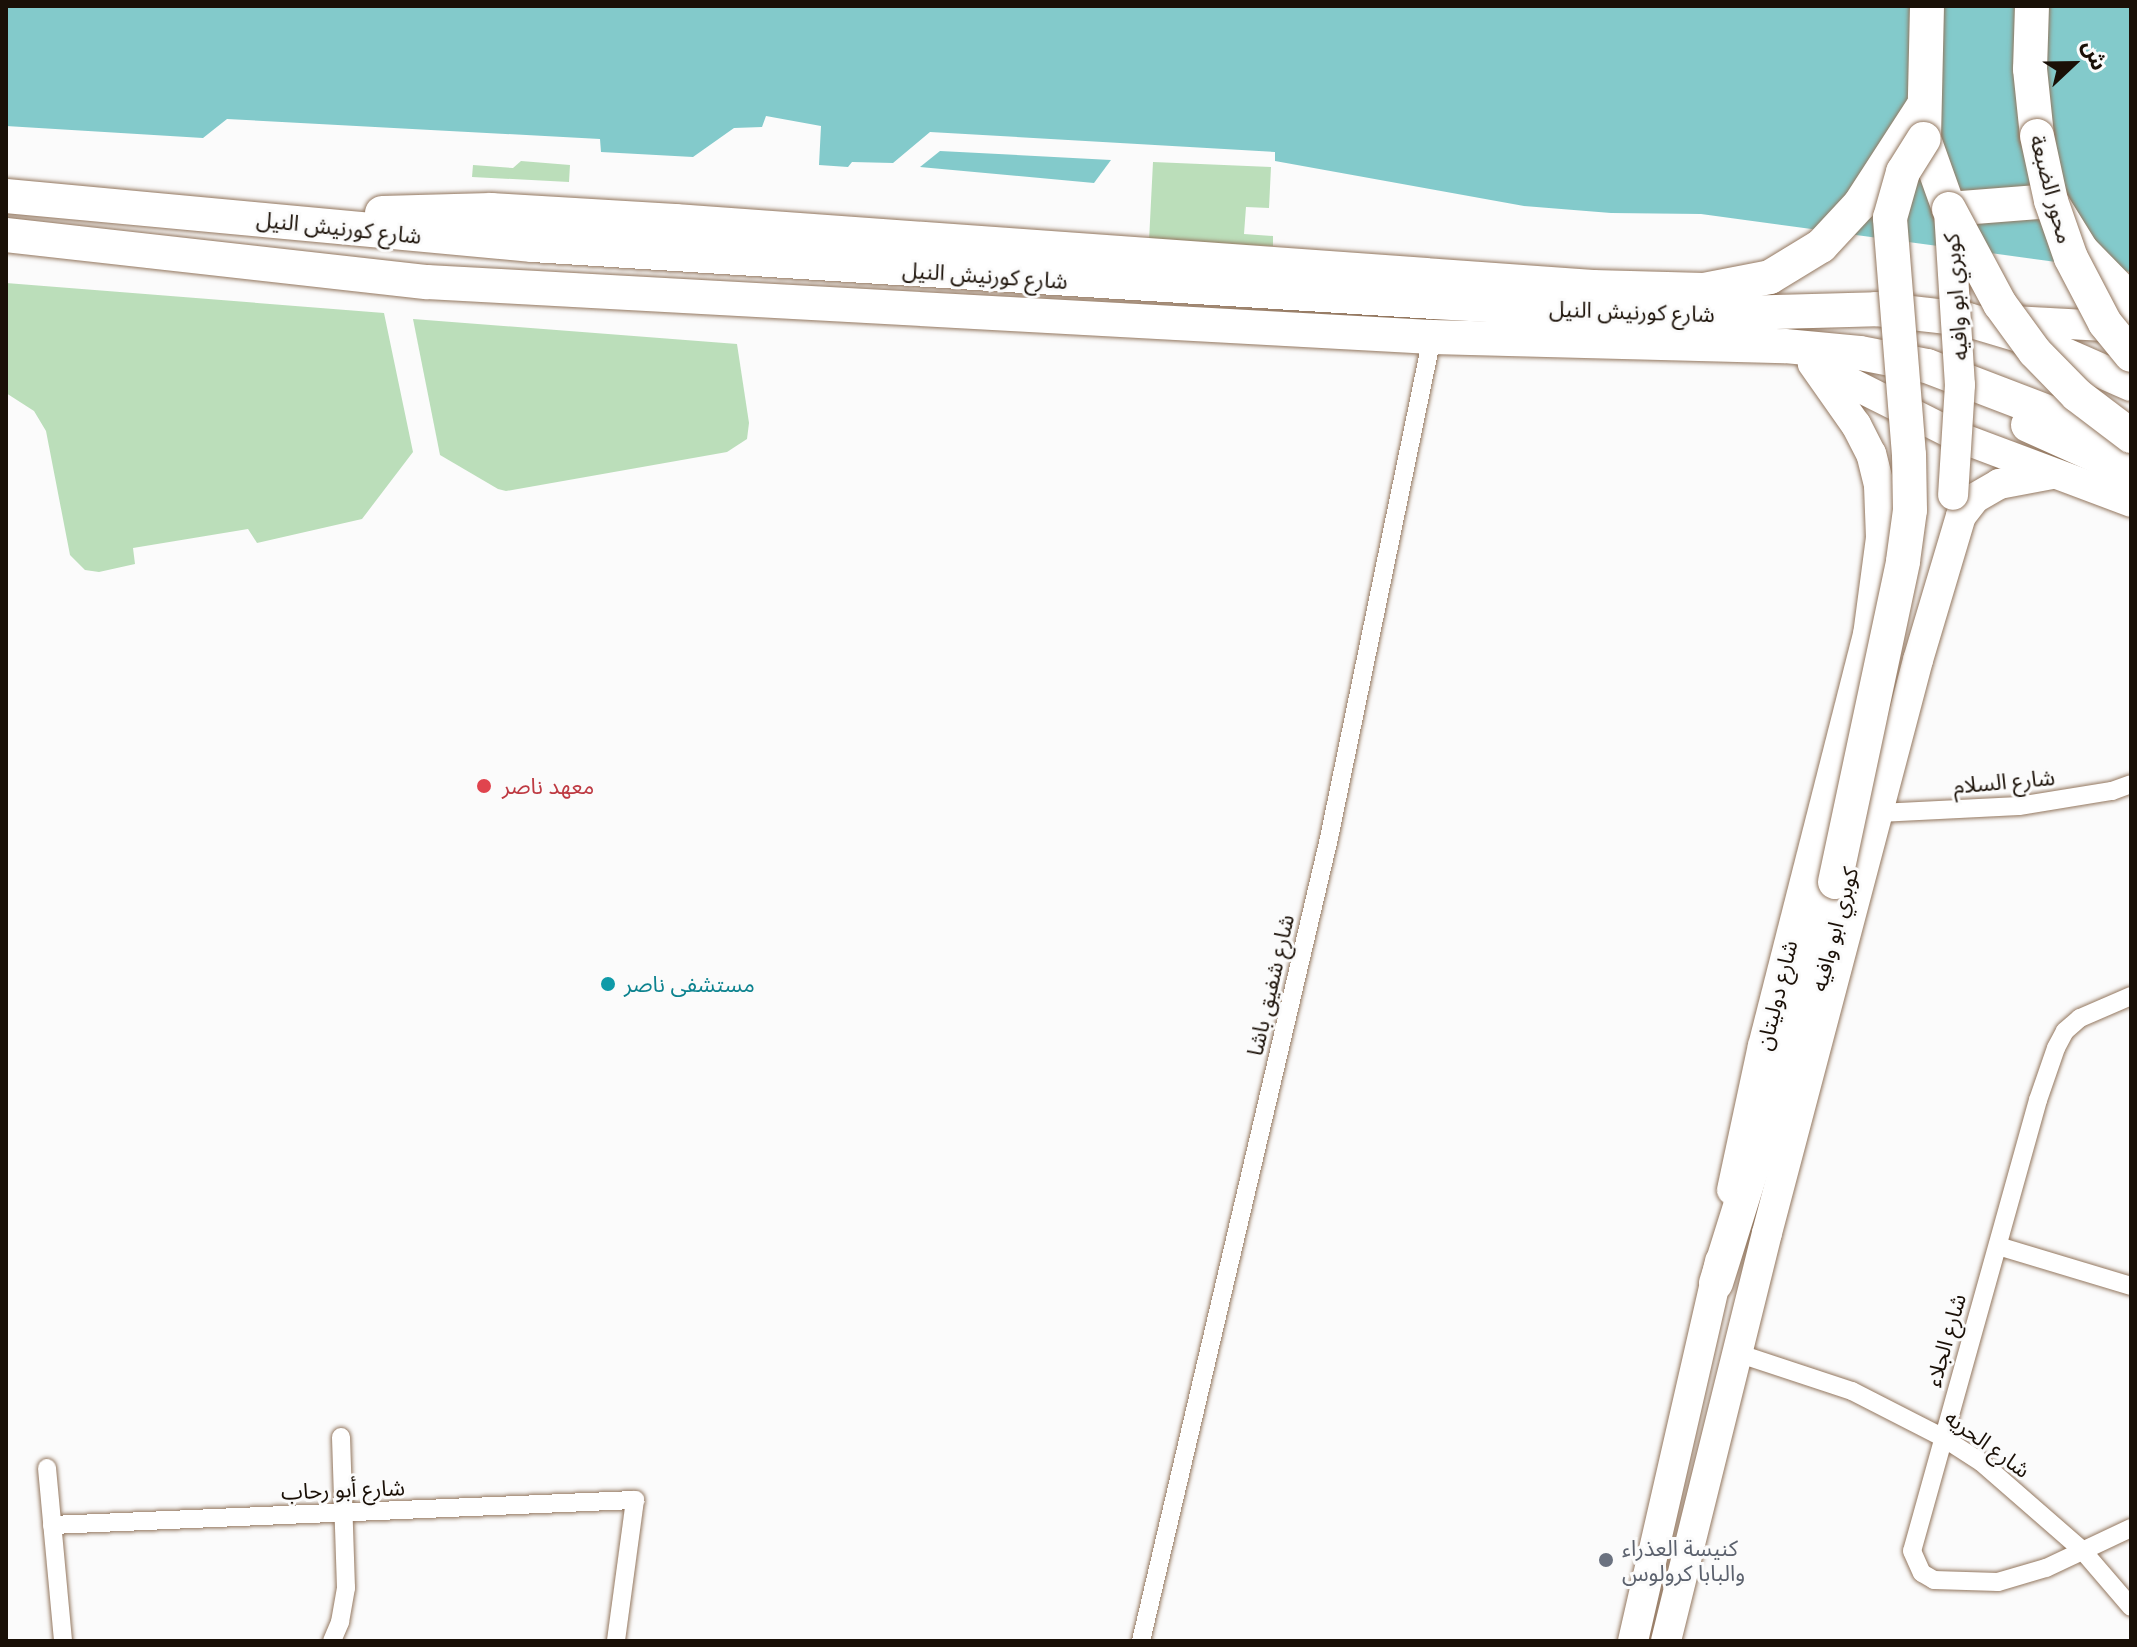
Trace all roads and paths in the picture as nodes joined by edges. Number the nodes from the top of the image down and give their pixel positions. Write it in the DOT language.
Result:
graph roads {
  1 [pos="1927,6"];
  2 [pos="2032,6"];
  3 [pos="1923,124"];
  4 [pos="6,196"];
  5 [pos="2051,201"];
  6 [pos="1949,209"];
  7 [pos="282,221"];
  8 [pos="6,235"];
  9 [pos="433,236"];
  10 [pos="533,245"];
  11 [pos="427,282"];
  12 [pos="526,288"];
  13 [pos="2131,301"];
  14 [pos="1965,319"];
  15 [pos="2131,332"];
  16 [pos="1432,337"];
  17 [pos="1860,353"];
  18 [pos="1799,355"];
  19 [pos="2131,355"];
  20 [pos="2131,384"];
  21 [pos="2131,436"];
  22 [pos="2131,444"];
  23 [pos="2131,471"];
  24 [pos="2052,474"];
  25 [pos="2131,502"];
  26 [pos="2131,784"];
  27 [pos="1879,813"];
  28 [pos="2131,996"];
  29 [pos="1998,1246"];
  30 [pos="1716,1283"];
  31 [pos="2131,1286"];
  32 [pos="1737,1353"];
  33 [pos="341,1437"];
  34 [pos="1942,1437"];
  35 [pos="47,1468"];
  36 [pos="344,1513"];
  37 [pos="52,1525"];
  38 [pos="2131,1528"];
  39 [pos="2082,1550"];
  40 [pos="2131,1607"];
  41 [pos="63,1641"];
  42 [pos="332,1641"];
  43 [pos="616,1641"];
  44 [pos="1141,1641"];
  45 [pos="1633,1641"];
  46 [pos="1648,1641"];
  47 [pos="1666,1641"];
  1 -- 3 [label="highway"];
  2 -- 5 [label="highway, محور الضبعة, bridge"];
  3 -- 6 [label="highway"];
  3 -- 7 [label="highway"];
  3 -- 30 [label="highway, bridge"];
  4 -- 7 [label="highway, شارع كورنيش النيل"];
  5 -- 6 [label="highway"];
  5 -- 13 [label="highway, bridge"];
  5 -- 19 [label="highway, محور الضبعة, bridge"];
  6 -- 21 [label="highway, bridge"];
  6 -- 46 [label="main road, كوبري ابو وافيه, bridge"];
  7 -- 9 [label="highway, شارع كورنيش النيل"];
  8 -- 11 [label="highway, شارع كورنيش النيل"];
  9 -- 10 [label="highway, شارع كورنيش النيل"];
  9 -- 11 [label="highway"];
  10 -- 12 [label="highway"];
  10 -- 14 [label="highway, شارع كورنيش النيل"];
  11 -- 12 [label="highway, شارع كورنيش النيل"];
  12 -- 16 [label="highway, شارع كورنيش النيل"];
  14 -- 15 [label="main road, شارع كورنيش النيل"];
  14 -- 20 [label="highway, شارع كورنيش النيل"];
  16 -- 18 [label="highway, شارع كورنيش النيل"];
  16 -- 44 [label="street, شارع شفيق باشا"];
  17 -- 18 [label="highway, شارع كورنيش النيل"];
  17 -- 22 [label="highway, شارع كورنيش النيل"];
  17 -- 23 [label="highway"];
  18 -- 24 [label="main road, شارع كورنيش النيل"];
  18 -- 30 [label="main road, شارع دوليتان"];
  24 -- 25 [label="main road, شارع كورنيش النيل"];
  24 -- 27 [label="main road"];
  26 -- 27 [label="street, شارع السلام"];
  27 -- 32 [label="main road"];
  28 -- 29 [label="street, شارع الجلاء"];
  29 -- 31 [label="street"];
  29 -- 34 [label="street, شارع الجلاء"];
  30 -- 45 [label="main road, شارع دوليتان"];
  32 -- 34 [label="street, شارع الحريه"];
  32 -- 47 [label="main road"];
  33 -- 36 [label="street"];
  34 -- 39 [label="street, شارع الحريه"];
  34 -- 39 [label="street, شارع الجلاء"];
  35 -- 37 [label="street"];
  36 -- 37 [label="street, شارع أبو رحاب"];
  36 -- 42 [label="street"];
  36 -- 43 [label="street, شارع أبو رحاب"];
  37 -- 41 [label="street"];
  38 -- 39 [label="street"];
  39 -- 40 [label="street, شارع الحريه"];
}
